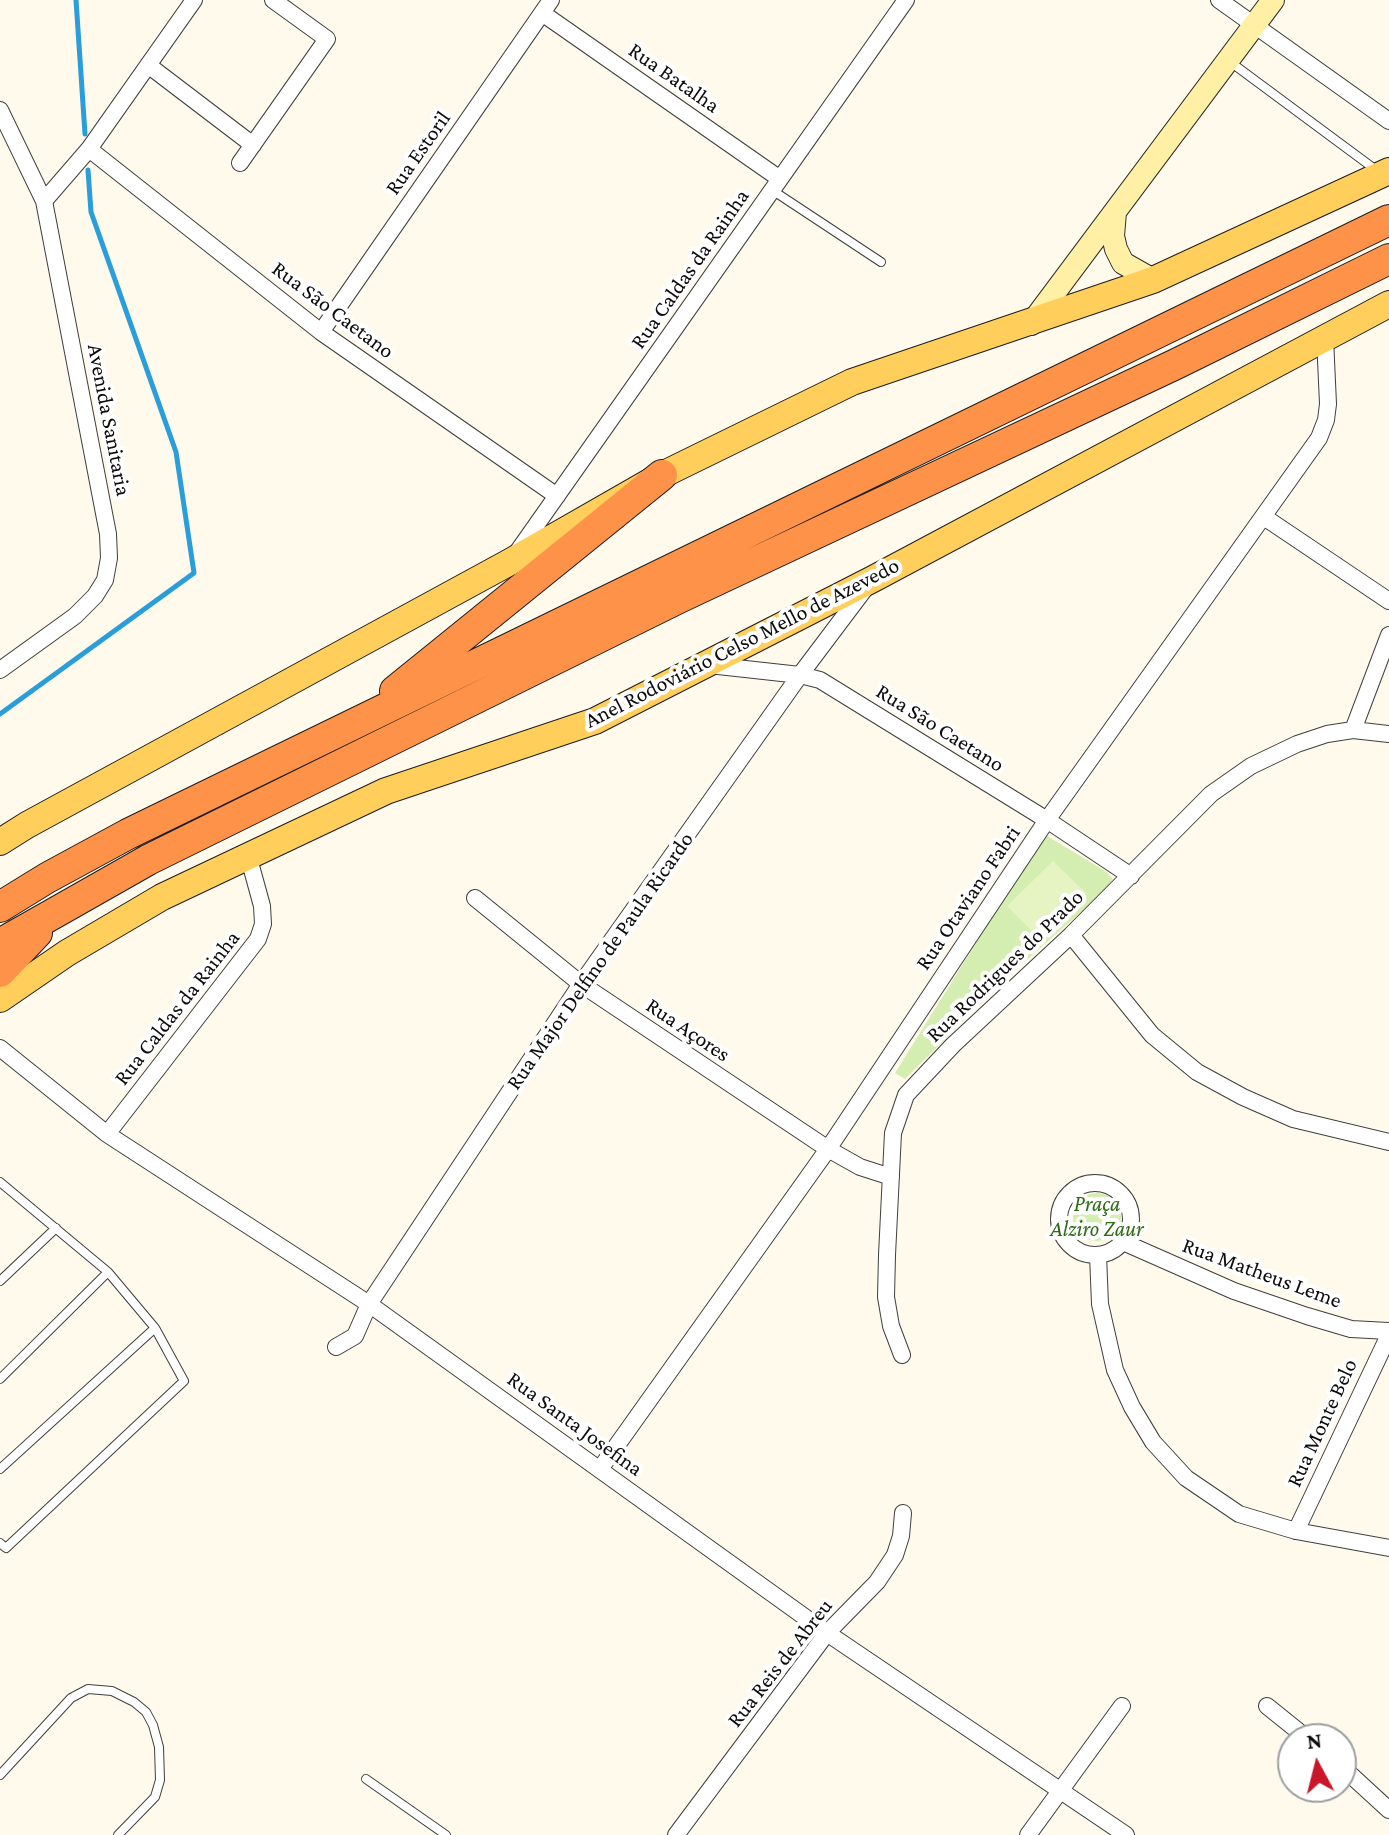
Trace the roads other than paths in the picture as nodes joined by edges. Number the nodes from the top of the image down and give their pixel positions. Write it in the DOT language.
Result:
graph roads {
  1 [pos="194,0"];
  2 [pos="273,0"];
  3 [pos="906,0"];
  4 [pos="1219,0"];
  5 [pos="1273,0"];
  6 [pos="546,7"];
  7 [pos="1255,25"];
  8 [pos="1229,61"];
  9 [pos="148,65"];
  10 [pos="0,110"];
  11 [pos="1389,121"];
  12 [pos="253,145"];
  13 [pos="89,149"];
  14 [pos="240,163"];
  15 [pos="1385,173"];
  16 [pos="776,184"];
  17 [pos="44,201"];
  18 [pos="1115,212"];
  19 [pos="1389,220"];
  20 [pos="1389,259"];
  21 [pos="881,262"];
  22 [pos="1153,280"];
  23 [pos="1389,304"];
  24 [pos="1031,324"];
  25 [pos="321,332"];
  26 [pos="1325,338"];
  27 [pos="662,475"];
  28 [pos="557,496"];
  29 [pos="1264,517"];
  30 [pos="510,562"];
  31 [pos="873,579"];
  32 [pos="1389,601"];
  33 [pos="1389,635"];
  34 [pos="708,665"];
  35 [pos="0,670"];
  36 [pos="800,675"];
  37 [pos="353,725"];
  38 [pos="1353,730"];
  39 [pos="1389,734"];
  40 [pos="1047,820"];
  41 [pos="0,842"];
  42 [pos="248,855"];
  43 [pos="1131,876"];
  44 [pos="475,898"];
  45 [pos="0,907"];
  46 [pos="63,907"];
  47 [pos="1071,935"];
  48 [pos="0,944"];
  49 [pos="0,972"];
  50 [pos="581,984"];
  51 [pos="0,999"];
  52 [pos="0,1048"];
  53 [pos="107,1134"];
  54 [pos="1389,1142"];
  55 [pos="828,1149"];
  56 [pos="891,1177"];
  57 [pos="1,1186"];
  58 [pos="56,1228"];
  59 [pos="1123,1242"];
  60 [pos="1098,1255"];
  61 [pos="108,1272"];
  62 [pos="0,1281"];
  63 [pos="369,1304"];
  64 [pos="155,1328"];
  65 [pos="1389,1333"];
  66 [pos="336,1347"];
  67 [pos="902,1355"];
  68 [pos="0,1379"];
  69 [pos="0,1469"];
  70 [pos="600,1469"];
  71 [pos="903,1513"];
  72 [pos="1296,1531"];
  73 [pos="0,1543"];
  74 [pos="1389,1548"];
  75 [pos="827,1633"];
  76 [pos="1122,1706"];
  77 [pos="1267,1706"];
  78 [pos="1288,1723"];
  79 [pos="0,1775"];
  80 [pos="366,1779"];
  81 [pos="1357,1781"];
  82 [pos="1060,1789"];
  83 [pos="1389,1810"];
  84 [pos="118,1835"];
  85 [pos="446,1835"];
  86 [pos="676,1835"];
  87 [pos="1028,1835"];
  88 [pos="1126,1835"];
  1 -- 9 [label="street"];
  2 -- 12 [label="street"];
  3 -- 16 [label="street, Rua Caldas da Rainha"];
  4 -- 7 [label="street"];
  5 -- 7 [label="street"];
  6 -- 16 [label="street, Rua Batalha"];
  6 -- 25 [label="street, Rua Estoril"];
  7 -- 8 [label="street"];
  7 -- 11 [label="street"];
  8 -- 15 [label="lane"];
  8 -- 18 [label="street"];
  9 -- 12 [label="street"];
  9 -- 13 [label="street"];
  10 -- 17 [label="street, Avenida Sanitaria"];
  12 -- 14 [label="street"];
  13 -- 17 [label="street"];
  13 -- 25 [label="street, Rua São Caetano"];
  15 -- 22 [label="main road"];
  16 -- 21 [label="lane"];
  16 -- 28 [label="street, Rua Caldas da Rainha"];
  17 -- 35 [label="street, Avenida Sanitaria"];
  18 -- 22 [label="street"];
  18 -- 24 [label="street"];
  19 -- 37 [label="highway"];
  20 -- 46 [label="highway"];
  22 -- 24 [label="main road"];
  23 -- 26 [label="main road, Anel Rodoviário Celso Mello de Azevedo"];
  24 -- 27 [label="main road"];
  25 -- 28 [label="street, Rua São Caetano"];
  26 -- 29 [label="street, Rua Otaviano Fabri"];
  26 -- 31 [label="main road, Anel Rodoviário Celso Mello de Azevedo"];
  27 -- 30 [label="main road"];
  27 -- 37 [label="highway"];
  28 -- 30 [label="street, Rua Caldas da Rainha"];
  29 -- 32 [label="street"];
  29 -- 40 [label="street, Rua Otaviano Fabri"];
  30 -- 41 [label="main road"];
  31 -- 34 [label="main road, Anel Rodoviário Celso Mello de Azevedo"];
  31 -- 36 [label="street, Rua Major Delfino de Paula Ricardo"];
  33 -- 38 [label="street"];
  34 -- 36 [label="street, Rua São Caetano"];
  34 -- 42 [label="main road, Anel Rodoviário Celso Mello de Azevedo"];
  36 -- 40 [label="street, Rua São Caetano"];
  36 -- 50 [label="street, Rua Major Delfino de Paula Ricardo"];
  37 -- 45 [label="highway"];
  38 -- 39 [label="street, Rua Rodrigues do Prado"];
  38 -- 43 [label="street, Rua Rodrigues do Prado"];
  40 -- 43 [label="street, Rua São Caetano"];
  40 -- 55 [label="street, Rua Otaviano Fabri"];
  42 -- 51 [label="main road, Anel Rodoviário Celso Mello de Azevedo"];
  42 -- 53 [label="street, Rua Caldas da Rainha"];
  43 -- 47 [label="street, Rua Rodrigues do Prado"];
  44 -- 50 [label="street, Rua Açores"];
  46 -- 48 [label="highway"];
  46 -- 49 [label="highway"];
  47 -- 54 [label="street"];
  47 -- 56 [label="street, Rua Rodrigues do Prado"];
  50 -- 55 [label="street, Rua Açores"];
  50 -- 63 [label="street, Rua Major Delfino de Paula Ricardo"];
  52 -- 53 [label="street, Rua Santa Josefina"];
  53 -- 63 [label="street, Rua Santa Josefina"];
  55 -- 56 [label="street, Rua Açores"];
  55 -- 70 [label="street, Rua Otaviano Fabri"];
  56 -- 67 [label="street, Rua Rodrigues do Prado"];
  57 -- 58 [label="lane"];
  58 -- 61 [label="lane"];
  58 -- 62 [label="lane"];
  59 -- 60 [label="street"];
  59 -- 60 [label="street"];
  59 -- 65 [label="street, Rua Matheus Leme"];
  60 -- 72 [label="street"];
  61 -- 64 [label="lane"];
  61 -- 68 [label="lane"];
  63 -- 66 [label="street, Rua Major Delfino de Paula Ricardo"];
  63 -- 70 [label="street, Rua Santa Josefina"];
  64 -- 69 [label="lane"];
  64 -- 73 [label="lane"];
  65 -- 72 [label="street, Rua Monte Belo"];
  70 -- 75 [label="street, Rua Santa Josefina"];
  71 -- 75 [label="street, Rua Reis de Abreu"];
  72 -- 74 [label="street"];
  75 -- 82 [label="street, Rua Santa Josefina"];
  75 -- 86 [label="street, Rua Reis de Abreu"];
  76 -- 82 [label="street"];
  77 -- 78 [label="street"];
  79 -- 84 [label="lane"];
  80 -- 85 [label="lane"];
  81 -- 83 [label="street"];
  82 -- 87 [label="street"];
  82 -- 88 [label="street, Rua Santa Josefina"];
}
